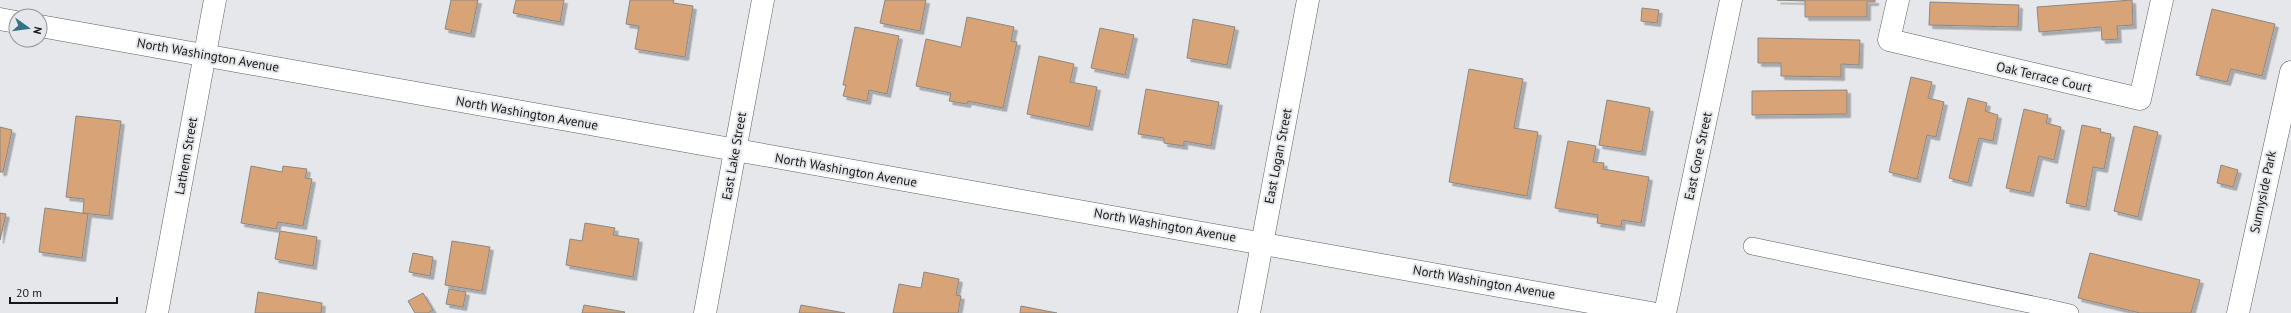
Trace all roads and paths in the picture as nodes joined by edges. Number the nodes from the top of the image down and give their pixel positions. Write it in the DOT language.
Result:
graph roads {
  1 [pos="215,0"];
  2 [pos="763,0"];
  3 [pos="1308,0"];
  4 [pos="1731,0"];
  5 [pos="1898,0"];
  6 [pos="2162,0"];
  7 [pos="48,27"];
  8 [pos="205,55"];
  9 [pos="2291,72"];
  10 [pos="735,150"];
  11 [pos="1262,242"];
  12 [pos="1752,246"];
  13 [pos="2047,310"];
  14 [pos="157,313"];
  15 [pos="705,313"];
  16 [pos="1249,313"];
  17 [pos="1651,313"];
  18 [pos="1666,313"];
  19 [pos="2070,313"];
  20 [pos="2238,313"];
  1 -- 8 [label="street, Lathem Street"];
  2 -- 10 [label="street, East Lake Street"];
  3 -- 11 [label="street, East Logan Street"];
  4 -- 18 [label="street, East Gore Street"];
  5 -- 6 [label="street, Oak Terrace Court"];
  7 -- 8 [label="street, North Washington Avenue"];
  8 -- 10 [label="street, North Washington Avenue"];
  8 -- 14 [label="street, Lathem Street"];
  9 -- 20 [label="street, Sunnyside Park"];
  10 -- 11 [label="street, North Washington Avenue"];
  10 -- 15 [label="street, East Lake Street"];
  11 -- 16 [label="street, East Logan Street"];
  11 -- 17 [label="street, North Washington Avenue"];
  12 -- 13 [label="lane"];
  13 -- 19 [label="lane"];
}
